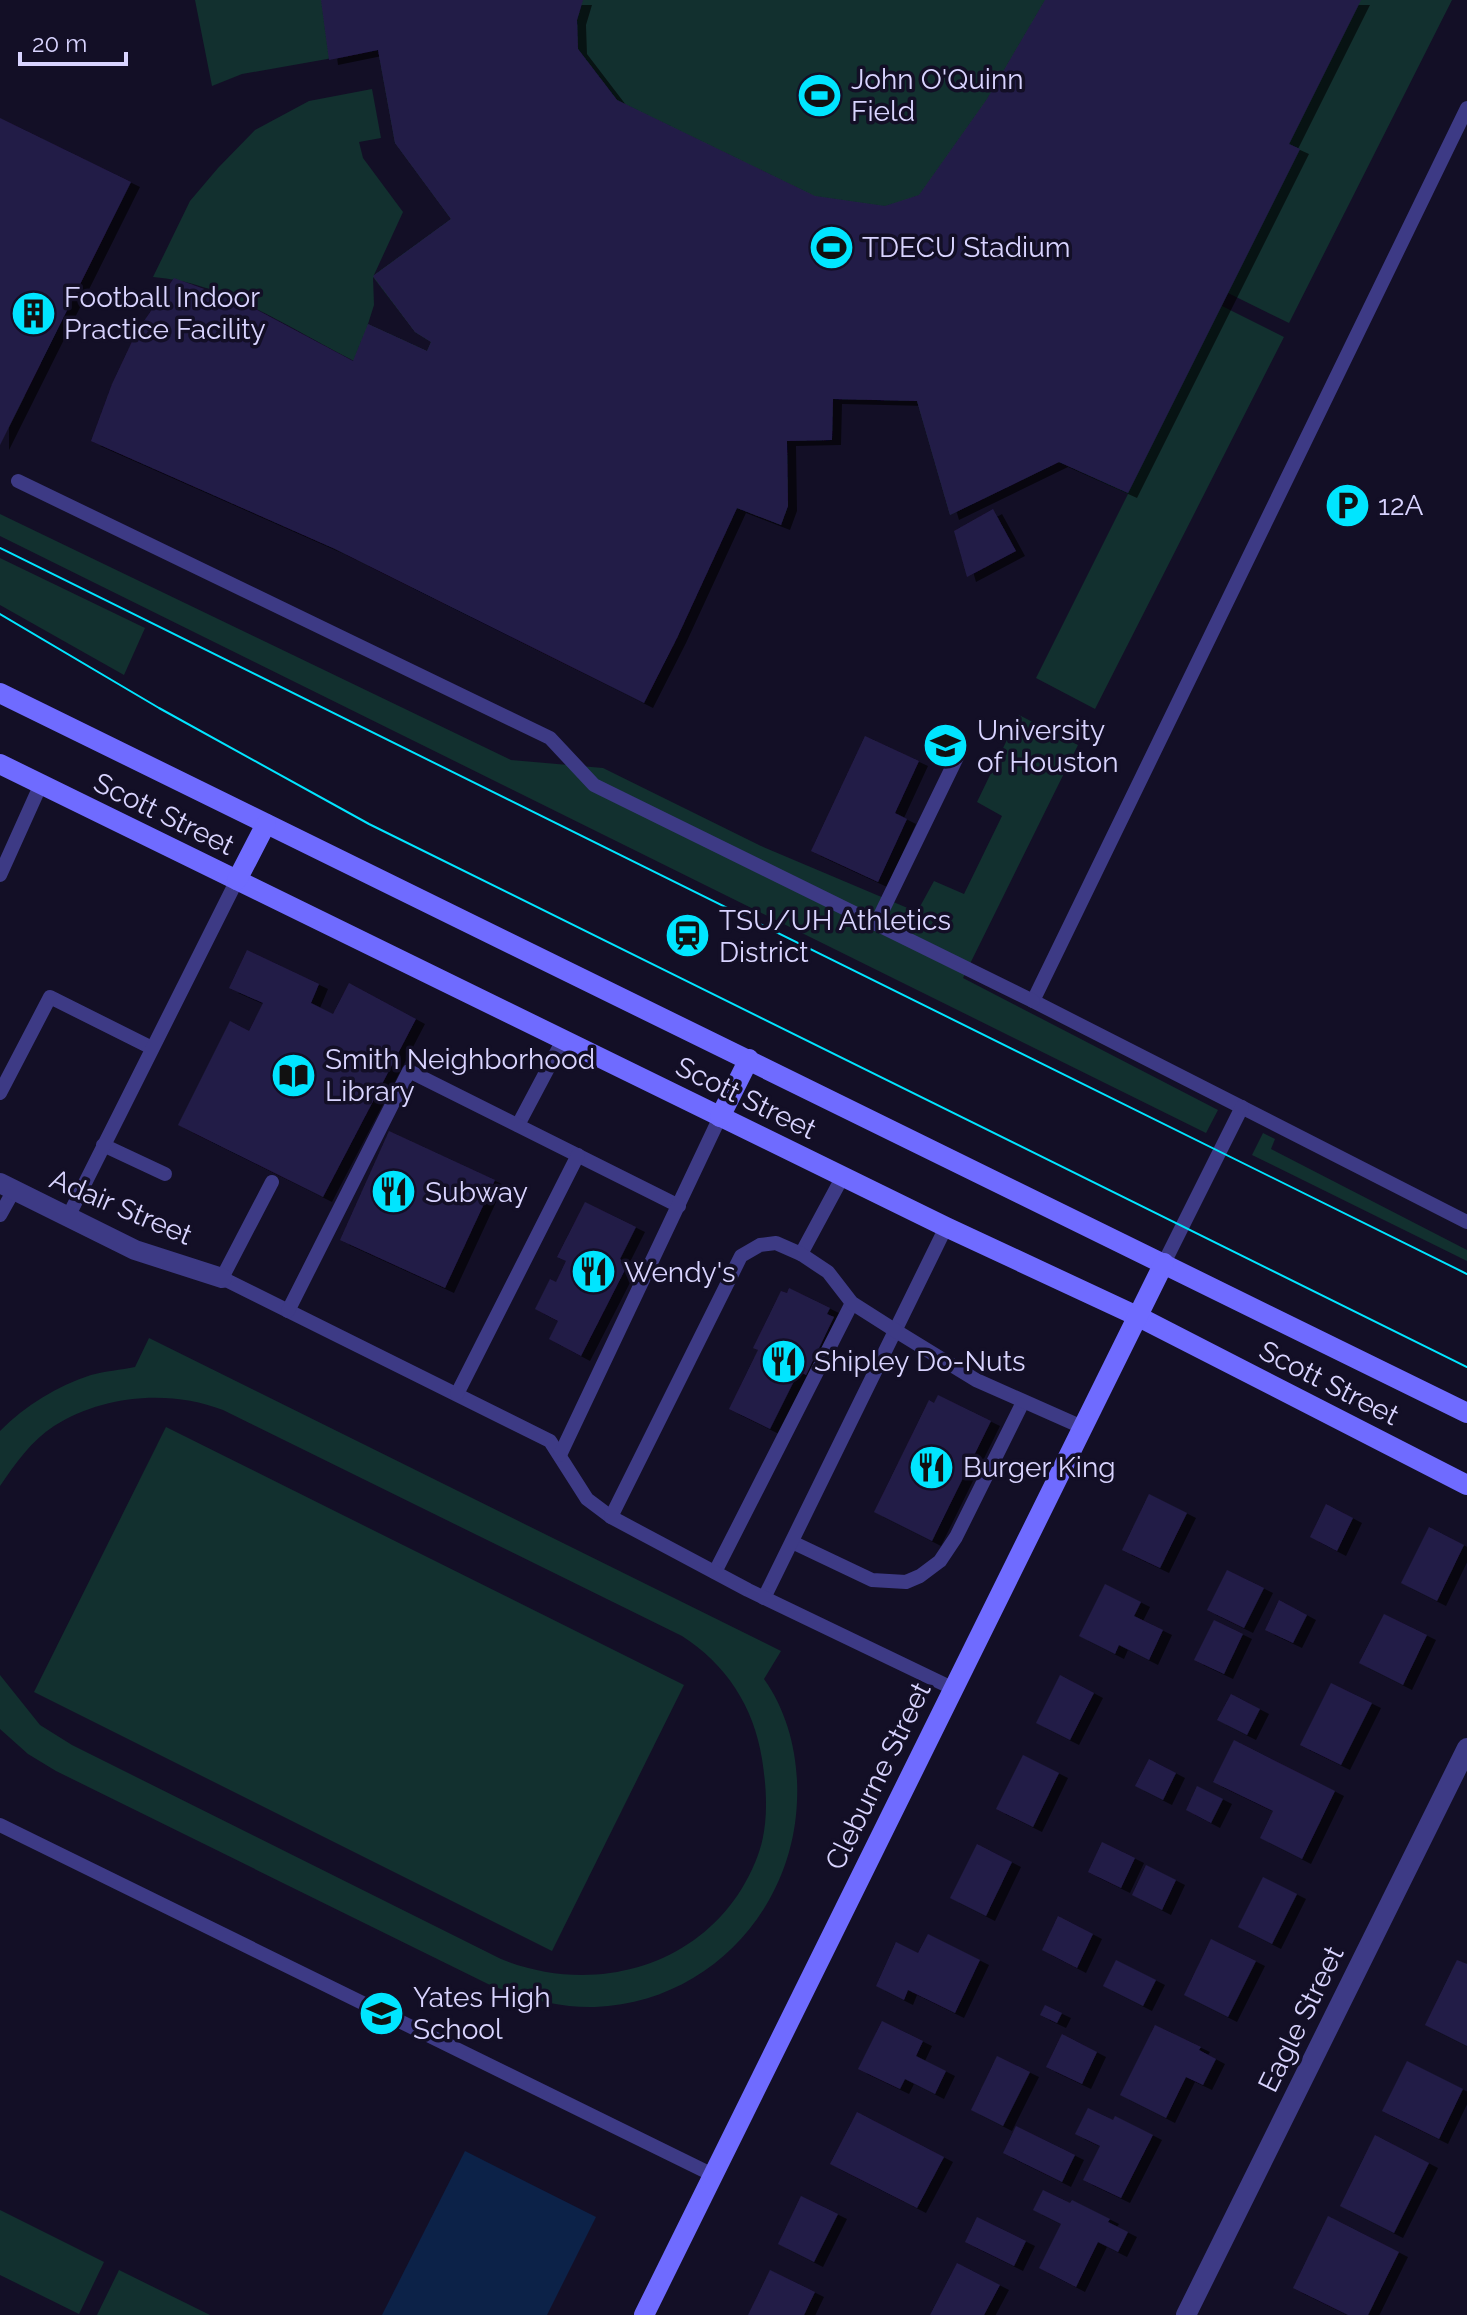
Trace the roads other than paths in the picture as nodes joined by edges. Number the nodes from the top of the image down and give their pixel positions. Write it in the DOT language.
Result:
graph roads {
  1 [pos="1467,108"];
  2 [pos="18,481"];
  3 [pos="0,693"];
  4 [pos="960,751"];
  5 [pos="0,764"];
  6 [pos="41,784"];
  7 [pos="266,824"];
  8 [pos="0,837"];
  9 [pos="15,843"];
  10 [pos="0,875"];
  11 [pos="237,880"];
  12 [pos="876,924"];
  13 [pos="1033,1001"];
  14 [pos="563,1040"];
  15 [pos="152,1048"];
  16 [pos="749,1059"];
  17 [pos="0,1093"];
  18 [pos="1242,1107"];
  19 [pos="720,1117"];
  20 [pos="518,1125"];
  21 [pos="103,1145"];
  22 [pos="578,1155"];
  23 [pos="165,1174"];
  24 [pos="843,1176"];
  25 [pos="272,1182"];
  26 [pos="7,1186"];
  27 [pos="679,1206"];
  28 [pos="0,1215"];
  29 [pos="68,1217"];
  30 [pos="1467,1222"];
  31 [pos="946,1227"];
  32 [pos="801,1254"];
  33 [pos="1164,1263"];
  34 [pos="222,1278"];
  35 [pos="852,1303"];
  36 [pos="288,1311"];
  37 [pos="1137,1316"];
  38 [pos="896,1331"];
  39 [pos="457,1394"];
  40 [pos="1023,1402"];
  41 [pos="1467,1413"];
  42 [pos="1082,1427"];
  43 [pos="560,1455"];
  44 [pos="1467,1485"];
  45 [pos="611,1517"];
  46 [pos="792,1542"];
  47 [pos="715,1572"];
  48 [pos="764,1598"];
  49 [pos="952,1688"];
  50 [pos="1467,1748"];
  51 [pos="0,1825"];
  52 [pos="713,2175"];
  53 [pos="644,2315"];
  54 [pos="1186,2315"];
  1 -- 13 [label="lane"];
  2 -- 12 [label="lane"];
  3 -- 7 [label="main road, Scott Street"];
  4 -- 12 [label="lane"];
  5 -- 6 [label="main road, Scott Street"];
  6 -- 9 [label="lane"];
  6 -- 11 [label="main road, Scott Street"];
  7 -- 11 [label="main road"];
  7 -- 16 [label="main road, Scott Street"];
  8 -- 9 [label="lane"];
  9 -- 10 [label="lane"];
  11 -- 14 [label="main road, Scott Street"];
  11 -- 15 [label="lane"];
  12 -- 13 [label="lane"];
  13 -- 18 [label="lane"];
  14 -- 19 [label="main road, Scott Street"];
  14 -- 20 [label="lane"];
  15 -- 17 [label="lane"];
  15 -- 21 [label="lane"];
  16 -- 19 [label="main road"];
  16 -- 33 [label="main road, Scott Street"];
  18 -- 30 [label="lane"];
  18 -- 33 [label="lane"];
  19 -- 24 [label="main road, Scott Street"];
  19 -- 27 [label="lane"];
  20 -- 22 [label="lane"];
  20 -- 36 [label="lane"];
  21 -- 23 [label="lane"];
  21 -- 29 [label="lane"];
  22 -- 27 [label="lane"];
  22 -- 39 [label="lane"];
  24 -- 31 [label="main road, Scott Street"];
  24 -- 32 [label="lane"];
  25 -- 34 [label="lane"];
  26 -- 28 [label="lane"];
  26 -- 29 [label="street, Adair Street"];
  27 -- 43 [label="lane"];
  29 -- 34 [label="street, Adair Street"];
  31 -- 37 [label="main road, Scott Street"];
  31 -- 38 [label="lane"];
  32 -- 35 [label="lane"];
  32 -- 45 [label="lane"];
  33 -- 37 [label="main road, Cleburne Street"];
  33 -- 41 [label="main road, Scott Street"];
  34 -- 36 [label="lane"];
  35 -- 38 [label="lane"];
  35 -- 47 [label="lane"];
  36 -- 39 [label="lane"];
  37 -- 42 [label="main road, Cleburne Street"];
  37 -- 44 [label="main road, Scott Street"];
  38 -- 40 [label="lane"];
  38 -- 46 [label="lane"];
  39 -- 43 [label="lane"];
  40 -- 42 [label="lane"];
  40 -- 46 [label="lane"];
  42 -- 49 [label="main road, Cleburne Street"];
  43 -- 45 [label="lane"];
  45 -- 47 [label="lane"];
  46 -- 48 [label="lane"];
  47 -- 48 [label="lane"];
  48 -- 49 [label="lane"];
  49 -- 52 [label="main road, Cleburne Street"];
  50 -- 54 [label="street, Eagle Street"];
  51 -- 52 [label="lane"];
  52 -- 53 [label="main road, Cleburne Street"];
}
